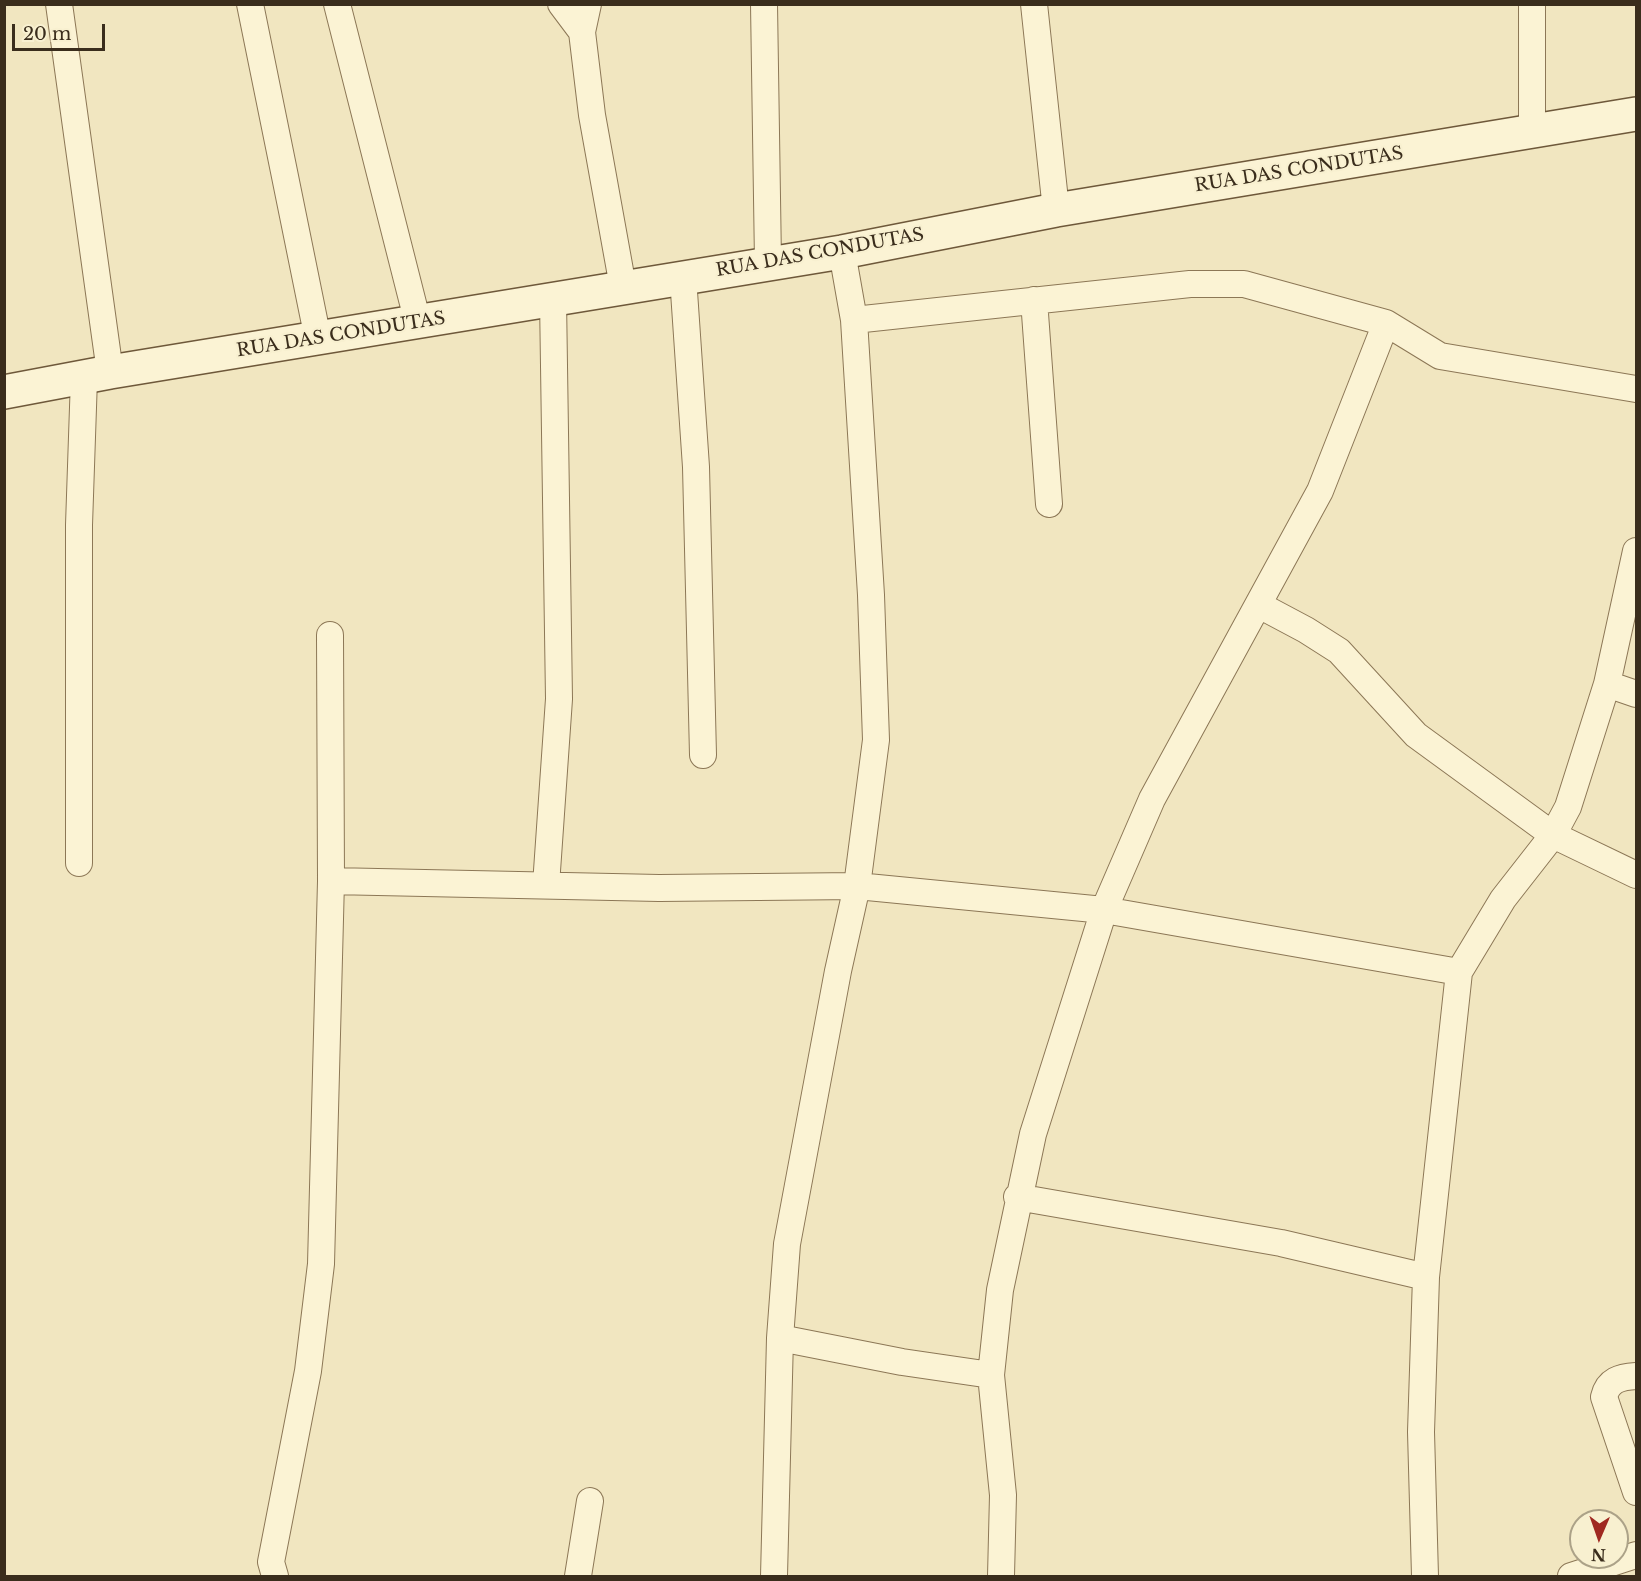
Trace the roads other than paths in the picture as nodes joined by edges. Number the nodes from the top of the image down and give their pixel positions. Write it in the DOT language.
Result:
graph roads {
  1 [pos="59,4"];
  2 [pos="250,4"];
  3 [pos="337,4"];
  4 [pos="561,4"];
  5 [pos="588,4"];
  6 [pos="764,4"];
  7 [pos="1034,4"];
  8 [pos="1532,4"];
  9 [pos="582,32"];
  10 [pos="1636,114"];
  11 [pos="1532,132"];
  12 [pos="1056,210"];
  13 [pos="842,252"];
  14 [pos="768,262"];
  15 [pos="683,277"];
  16 [pos="623,287"];
  17 [pos="553,299"];
  18 [pos="1034,300"];
  19 [pos="854,320"];
  20 [pos="418,323"];
  21 [pos="1386,323"];
  22 [pos="318,339"];
  23 [pos="97,375"];
  24 [pos="1636,389"];
  25 [pos="4,392"];
  26 [pos="1049,504"];
  27 [pos="1636,551"];
  28 [pos="1259,605"];
  29 [pos="330,635"];
  30 [pos="1607,684"];
  31 [pos="1636,694"];
  32 [pos="703,755"];
  33 [pos="1553,835"];
  34 [pos="79,862"];
  35 [pos="1636,875"];
  36 [pos="331,881"];
  37 [pos="546,885"];
  38 [pos="857,886"];
  39 [pos="1104,910"];
  40 [pos="1459,972"];
  41 [pos="1017,1197"];
  42 [pos="1426,1276"];
  43 [pos="780,1338"];
  44 [pos="991,1375"];
  45 [pos="1636,1376"];
  46 [pos="1636,1492"];
  47 [pos="590,1501"];
  48 [pos="1636,1555"];
  49 [pos="275,1576"];
  50 [pos="578,1576"];
  51 [pos="774,1576"];
  52 [pos="1002,1576"];
  53 [pos="1425,1576"];
  54 [pos="1571,1576"];
  1 -- 23 [label="street"];
  2 -- 22 [label="street"];
  3 -- 20 [label="street"];
  4 -- 9 [label="street"];
  5 -- 9 [label="street"];
  6 -- 14 [label="street"];
  7 -- 12 [label="street"];
  8 -- 11 [label="street"];
  9 -- 16 [label="street"];
  10 -- 11 [label="street, RUA DAS CONDUTAS"];
  11 -- 12 [label="street, RUA DAS CONDUTAS"];
  12 -- 13 [label="street, RUA DAS CONDUTAS"];
  13 -- 14 [label="street, RUA DAS CONDUTAS"];
  13 -- 19 [label="street"];
  14 -- 15 [label="street, RUA DAS CONDUTAS"];
  15 -- 16 [label="street, RUA DAS CONDUTAS"];
  15 -- 32 [label="street"];
  16 -- 17 [label="street, RUA DAS CONDUTAS"];
  17 -- 20 [label="street, RUA DAS CONDUTAS"];
  17 -- 37 [label="street"];
  18 -- 19 [label="street"];
  18 -- 21 [label="street"];
  18 -- 26 [label="street"];
  19 -- 38 [label="street"];
  20 -- 22 [label="street, RUA DAS CONDUTAS"];
  21 -- 24 [label="street"];
  21 -- 28 [label="street"];
  22 -- 23 [label="street, RUA DAS CONDUTAS"];
  23 -- 25 [label="street, RUA DAS CONDUTAS"];
  23 -- 34 [label="street"];
  27 -- 30 [label="street"];
  28 -- 33 [label="street"];
  28 -- 39 [label="street"];
  29 -- 36 [label="street"];
  30 -- 31 [label="street"];
  30 -- 33 [label="street"];
  33 -- 35 [label="street"];
  33 -- 40 [label="street"];
  36 -- 37 [label="street"];
  36 -- 49 [label="street"];
  37 -- 38 [label="street"];
  38 -- 39 [label="street"];
  38 -- 43 [label="street"];
  39 -- 40 [label="street"];
  39 -- 41 [label="street"];
  40 -- 42 [label="street"];
  41 -- 42 [label="street"];
  41 -- 44 [label="street"];
  42 -- 53 [label="street"];
  43 -- 44 [label="street"];
  43 -- 51 [label="street"];
  44 -- 52 [label="street"];
  45 -- 46 [label="street"];
  47 -- 50 [label="street"];
  48 -- 54 [label="street"];
}
